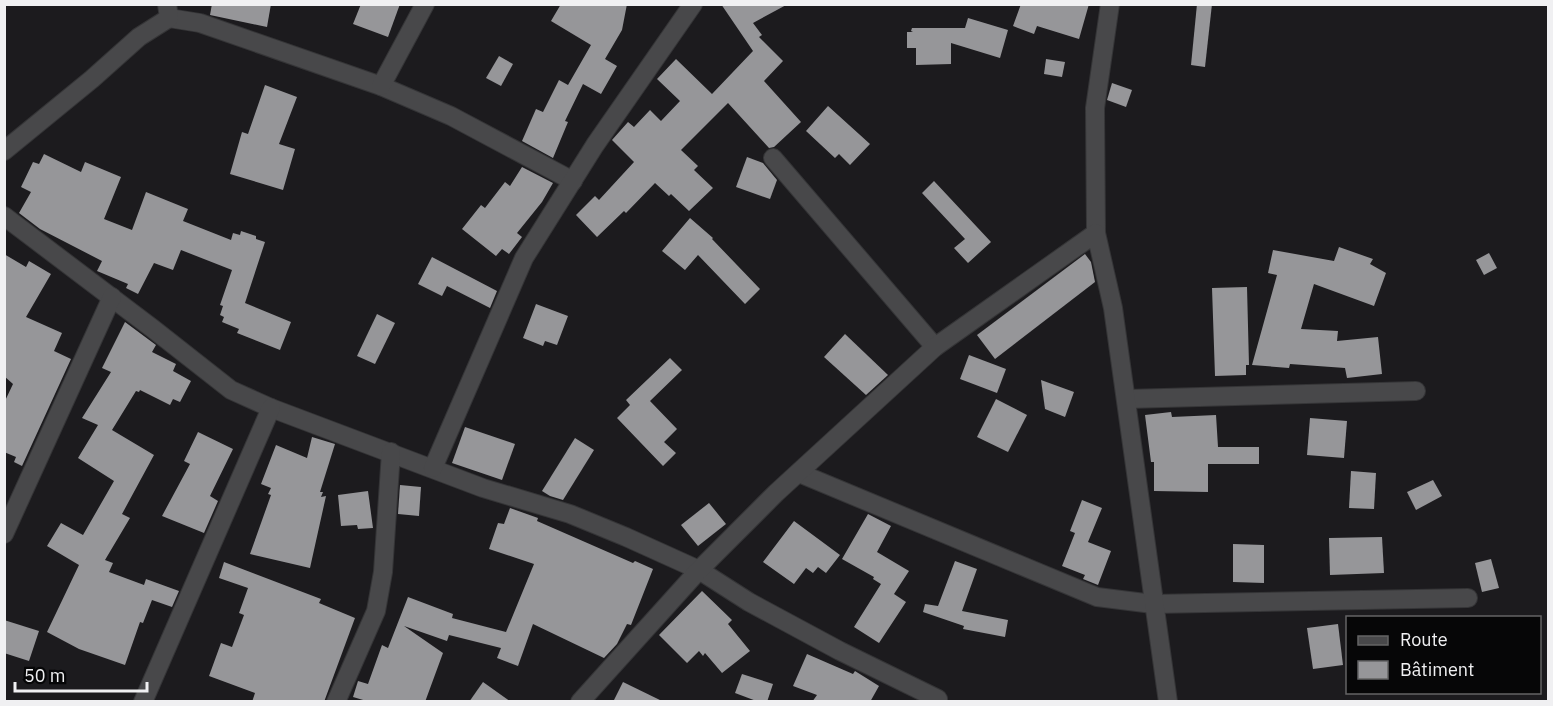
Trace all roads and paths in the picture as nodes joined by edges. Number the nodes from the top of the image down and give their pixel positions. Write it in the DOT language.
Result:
graph roads {
  1 [pos="425,4"];
  2 [pos="693,4"];
  3 [pos="1110,4"];
  4 [pos="168,11"];
  5 [pos="381,86"];
  6 [pos="4,152"];
  7 [pos="773,158"];
  8 [pos="573,181"];
  9 [pos="4,216"];
  10 [pos="1096,233"];
  11 [pos="112,297"];
  12 [pos="935,347"];
  13 [pos="1416,391"];
  14 [pos="1127,399"];
  15 [pos="271,408"];
  16 [pos="391,452"];
  17 [pos="433,468"];
  18 [pos="798,473"];
  19 [pos="4,534"];
  20 [pos="699,570"];
  21 [pos="1468,597"];
  22 [pos="1153,604"];
  23 [pos="938,699"];
  24 [pos="142,702"];
  25 [pos="336,702"];
  26 [pos="580,702"];
  27 [pos="1168,702"];
  1 -- 5 [label="street"];
  2 -- 8 [label="street"];
  3 -- 10 [label="street"];
  4 -- 5 [label="street"];
  4 -- 6 [label="street"];
  5 -- 8 [label="street"];
  7 -- 12 [label="street"];
  8 -- 17 [label="street"];
  9 -- 11 [label="street"];
  10 -- 12 [label="street"];
  10 -- 14 [label="street"];
  11 -- 15 [label="street"];
  11 -- 19 [label="street"];
  12 -- 18 [label="street"];
  13 -- 14 [label="street"];
  14 -- 22 [label="street"];
  15 -- 16 [label="street"];
  15 -- 24 [label="street"];
  16 -- 17 [label="street"];
  16 -- 25 [label="street"];
  17 -- 20 [label="street"];
  18 -- 20 [label="street"];
  18 -- 22 [label="street"];
  20 -- 23 [label="street"];
  20 -- 26 [label="street"];
  21 -- 22 [label="street"];
  22 -- 27 [label="street"];
}
